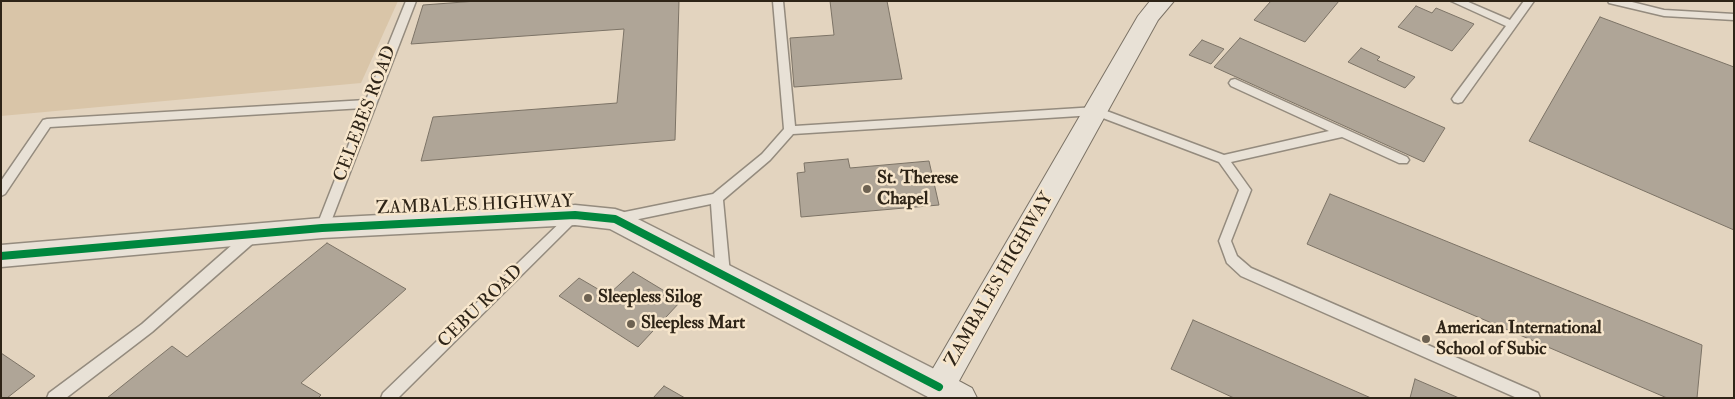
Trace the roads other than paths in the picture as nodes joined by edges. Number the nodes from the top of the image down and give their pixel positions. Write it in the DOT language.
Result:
graph roads {
  1 [pos="411,1"];
  2 [pos="778,1"];
  3 [pos="1163,1"];
  4 [pos="1456,1"];
  5 [pos="1529,1"];
  6 [pos="1613,1"];
  7 [pos="1734,17"];
  8 [pos="1511,24"];
  9 [pos="1235,82"];
  10 [pos="1458,99"];
  11 [pos="370,104"];
  12 [pos="1096,111"];
  13 [pos="790,130"];
  14 [pos="1344,132"];
  15 [pos="1223,159"];
  16 [pos="1403,160"];
  17 [pos="1,191"];
  18 [pos="717,198"];
  19 [pos="575,215"];
  20 [pos="615,219"];
  21 [pos="322,228"];
  22 [pos="256,233"];
  23 [pos="1,256"];
  24 [pos="723,274"];
  25 [pos="944,394"];
  26 [pos="54,398"];
  27 [pos="388,398"];
  28 [pos="1533,398"];
  1 -- 11 [label="lane, CELEBES ROAD"];
  2 -- 13 [label="lane"];
  3 -- 12 [label="main road, ZAMBALES HIGHWAY"];
  4 -- 8 [label="lane"];
  5 -- 8 [label="lane"];
  6 -- 7 [label="lane"];
  8 -- 10 [label="lane"];
  9 -- 14 [label="lane"];
  11 -- 17 [label="lane"];
  11 -- 21 [label="lane, CELEBES ROAD"];
  12 -- 13 [label="lane"];
  12 -- 15 [label="lane"];
  12 -- 25 [label="main road, ZAMBALES HIGHWAY"];
  13 -- 18 [label="lane"];
  14 -- 15 [label="lane"];
  14 -- 16 [label="lane"];
  15 -- 28 [label="lane"];
  18 -- 20 [label="lane"];
  18 -- 24 [label="lane"];
  19 -- 20 [label="street, ZAMBALES HIGHWAY"];
  19 -- 21 [label="street, ZAMBALES HIGHWAY"];
  19 -- 27 [label="lane, CEBU ROAD"];
  20 -- 24 [label="street, ZAMBALES HIGHWAY"];
  21 -- 22 [label="street, ZAMBALES HIGHWAY"];
  22 -- 23 [label="street, ZAMBALES HIGHWAY"];
  22 -- 26 [label="lane"];
  24 -- 25 [label="street, ZAMBALES HIGHWAY"];
}
